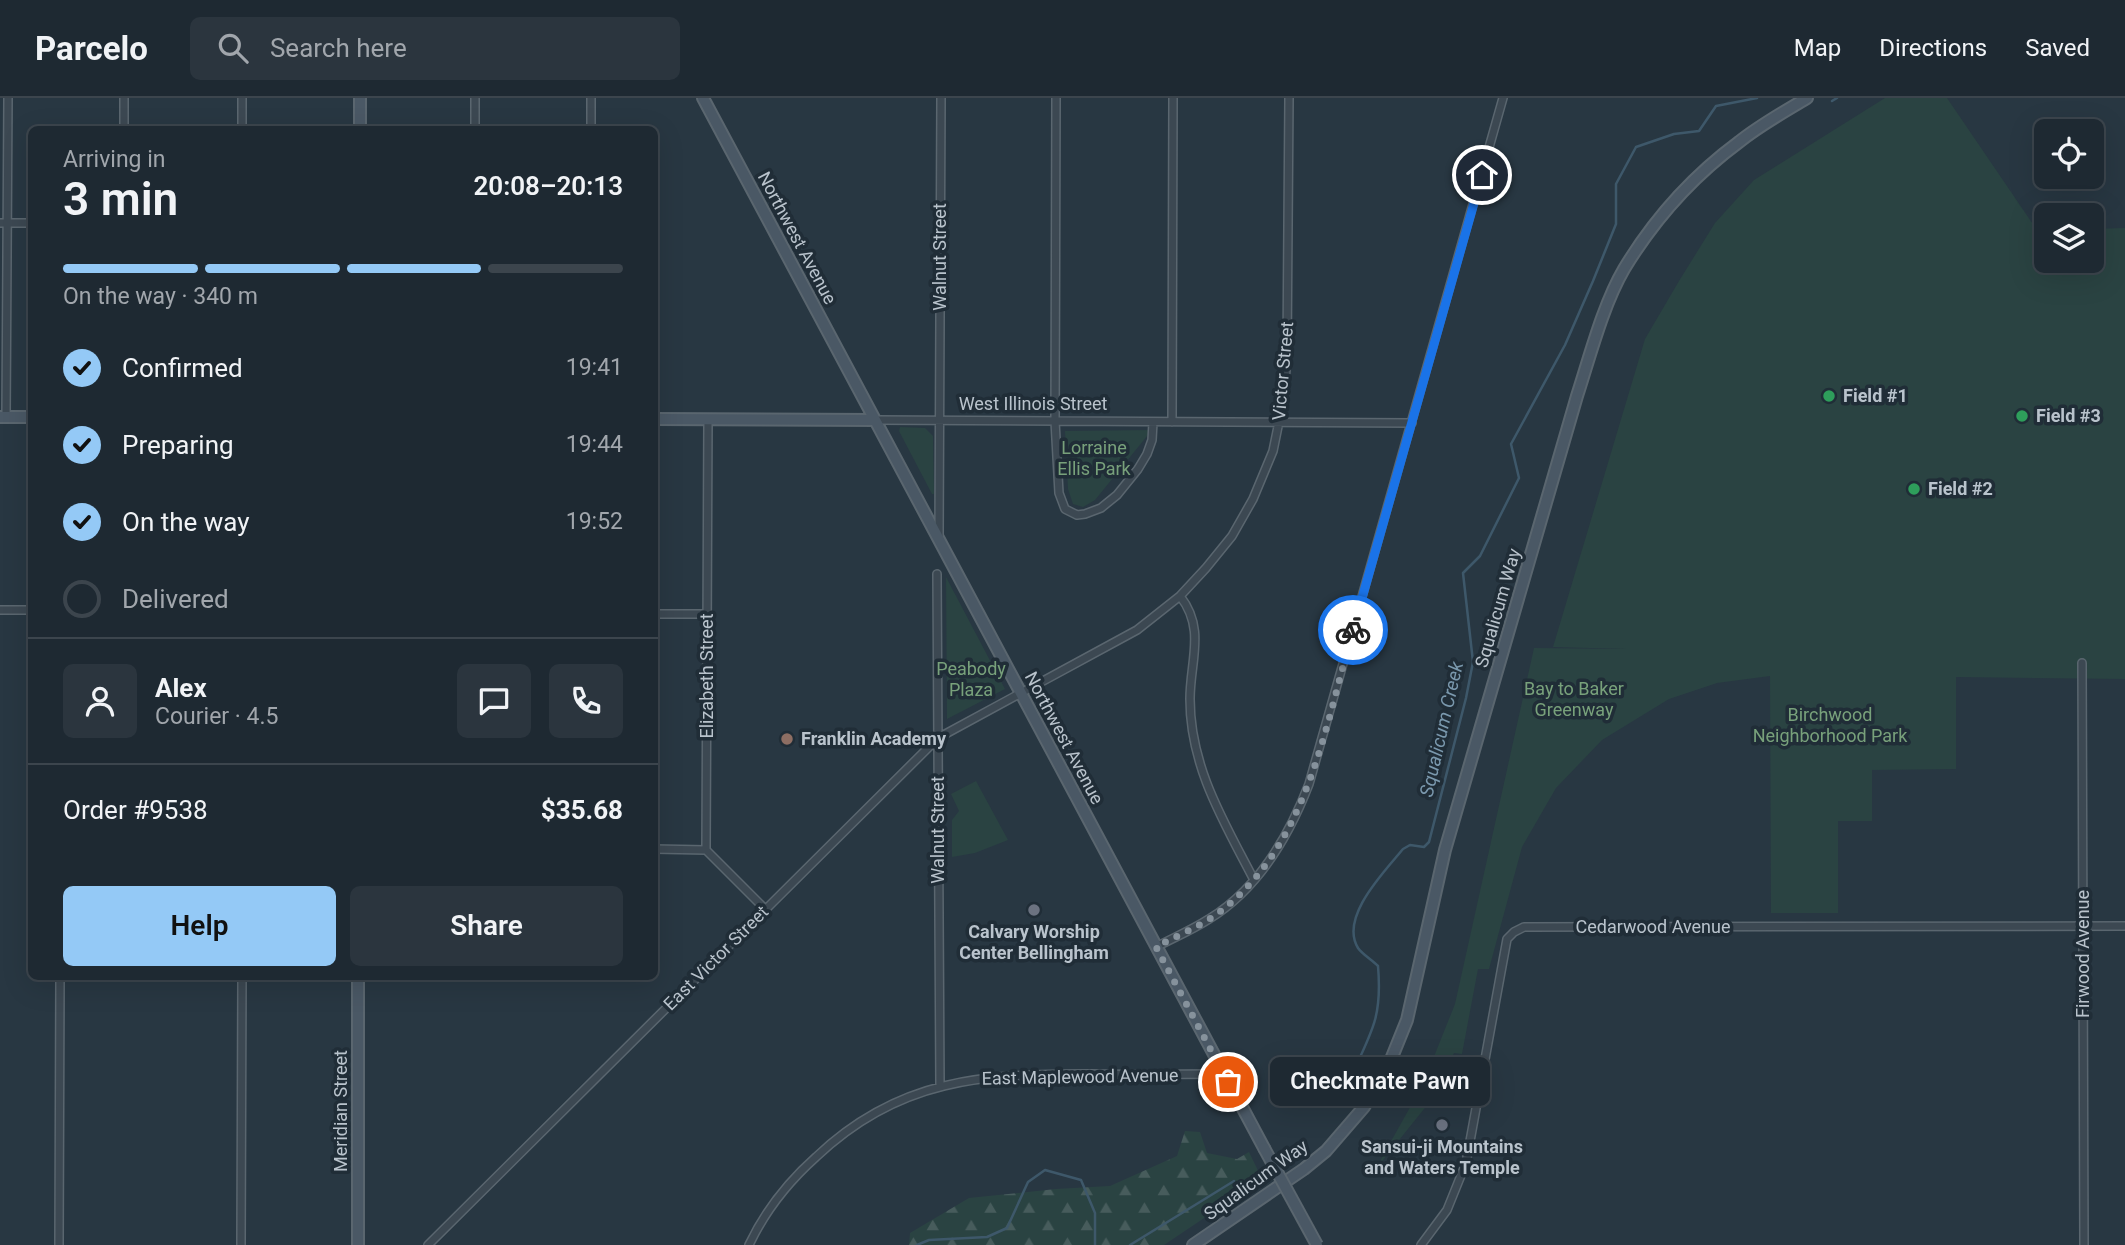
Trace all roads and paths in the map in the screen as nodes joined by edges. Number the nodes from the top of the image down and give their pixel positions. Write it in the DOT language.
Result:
graph roads {
  1 [pos="8,98"];
  2 [pos="124,98"];
  3 [pos="242,98"];
  4 [pos="360,98"];
  5 [pos="475,98"];
  6 [pos="591,98"];
  7 [pos="703,98"];
  8 [pos="941,98"];
  9 [pos="1056,98"];
  10 [pos="1173,98"];
  11 [pos="1289,98"];
  12 [pos="1503,98"];
  13 [pos="1806,98"];
  14 [pos="124,126"];
  15 [pos="242,126"];
  16 [pos="360,126"];
  17 [pos="475,126"];
  18 [pos="591,126"];
  19 [pos="4,223"];
  20 [pos="28,223"];
  21 [pos="3,417"];
  22 [pos="28,417"];
  23 [pos="658,419"];
  24 [pos="708,419"];
  25 [pos="875,420"];
  26 [pos="940,421"];
  27 [pos="1055,421"];
  28 [pos="1153,422"];
  29 [pos="1172,422"];
  30 [pos="1280,422"];
  31 [pos="1412,423"];
  32 [pos="939,541"];
  33 [pos="937,574"];
  34 [pos="1180,596"];
  35 [pos="0,610"];
  36 [pos="28,610"];
  37 [pos="658,614"];
  38 [pos="707,614"];
  39 [pos="2082,663"];
  40 [pos="1021,694"];
  41 [pos="938,738"];
  42 [pos="658,849"];
  43 [pos="706,850"];
  44 [pos="1254,880"];
  45 [pos="765,909"];
  46 [pos="2125,926"];
  47 [pos="2083,927"];
  48 [pos="1156,947"];
  49 [pos="60,980"];
  50 [pos="242,980"];
  51 [pos="358,980"];
  52 [pos="1224,1074"];
  53 [pos="940,1086"];
  54 [pos="59,1245"];
  55 [pos="242,1245"];
  56 [pos="358,1245"];
  57 [pos="428,1245"];
  58 [pos="749,1245"];
  59 [pos="1193,1245"];
  60 [pos="1317,1245"];
  61 [pos="1422,1245"];
  62 [pos="2084,1245"];
  1 -- 19 [label="street"];
  2 -- 14 [label="street"];
  3 -- 15 [label="street"];
  4 -- 16 [label="street"];
  5 -- 17 [label="street"];
  6 -- 18 [label="street"];
  7 -- 25 [label="street, Northwest Avenue"];
  8 -- 26 [label="street, Walnut Street"];
  9 -- 27 [label="street"];
  10 -- 29 [label="street"];
  11 -- 30 [label="street, Victor Street"];
  12 -- 31 [label="street"];
  13 -- 59 [label="street, Squalicum Way"];
  19 -- 20 [label="street"];
  19 -- 21 [label="street"];
  21 -- 22 [label="street"];
  23 -- 24 [label="street, West Illinois Street"];
  24 -- 25 [label="street, West Illinois Street"];
  24 -- 38 [label="street, Elizabeth Street"];
  25 -- 26 [label="street, West Illinois Street"];
  25 -- 32 [label="street, Northwest Avenue"];
  26 -- 27 [label="street, West Illinois Street"];
  26 -- 32 [label="street, Walnut Street"];
  27 -- 28 [label="street, West Illinois Street"];
  27 -- 28 [label="street"];
  28 -- 29 [label="street, West Illinois Street"];
  29 -- 30 [label="street, West Illinois Street"];
  30 -- 31 [label="street, West Illinois Street"];
  30 -- 34 [label="street, Victor Street"];
  31 -- 44 [label="street"];
  32 -- 40 [label="street, Northwest Avenue"];
  33 -- 41 [label="street, Walnut Street"];
  34 -- 40 [label="street, Victor Street"];
  34 -- 44 [label="street"];
  35 -- 36 [label="street"];
  37 -- 38 [label="street"];
  38 -- 43 [label="street, Elizabeth Street"];
  39 -- 47 [label="street, Firwood Avenue"];
  40 -- 41 [label="street, East Victor Street"];
  40 -- 48 [label="street, Northwest Avenue"];
  41 -- 45 [label="street, East Victor Street"];
  41 -- 53 [label="street, Walnut Street"];
  42 -- 43 [label="street"];
  43 -- 45 [label="street"];
  44 -- 48 [label="street"];
  45 -- 57 [label="street, East Victor Street"];
  46 -- 47 [label="street, Cedarwood Avenue"];
  47 -- 61 [label="street, Cedarwood Avenue"];
  47 -- 62 [label="street, Firwood Avenue"];
  48 -- 52 [label="street, Northwest Avenue"];
  49 -- 54 [label="street"];
  50 -- 55 [label="street"];
  51 -- 56 [label="street, Meridian Street"];
  52 -- 53 [label="street, East Maplewood Avenue"];
  52 -- 60 [label="street, Northwest Avenue, bridge"];
  53 -- 58 [label="street, East Maplewood Avenue"];
}
